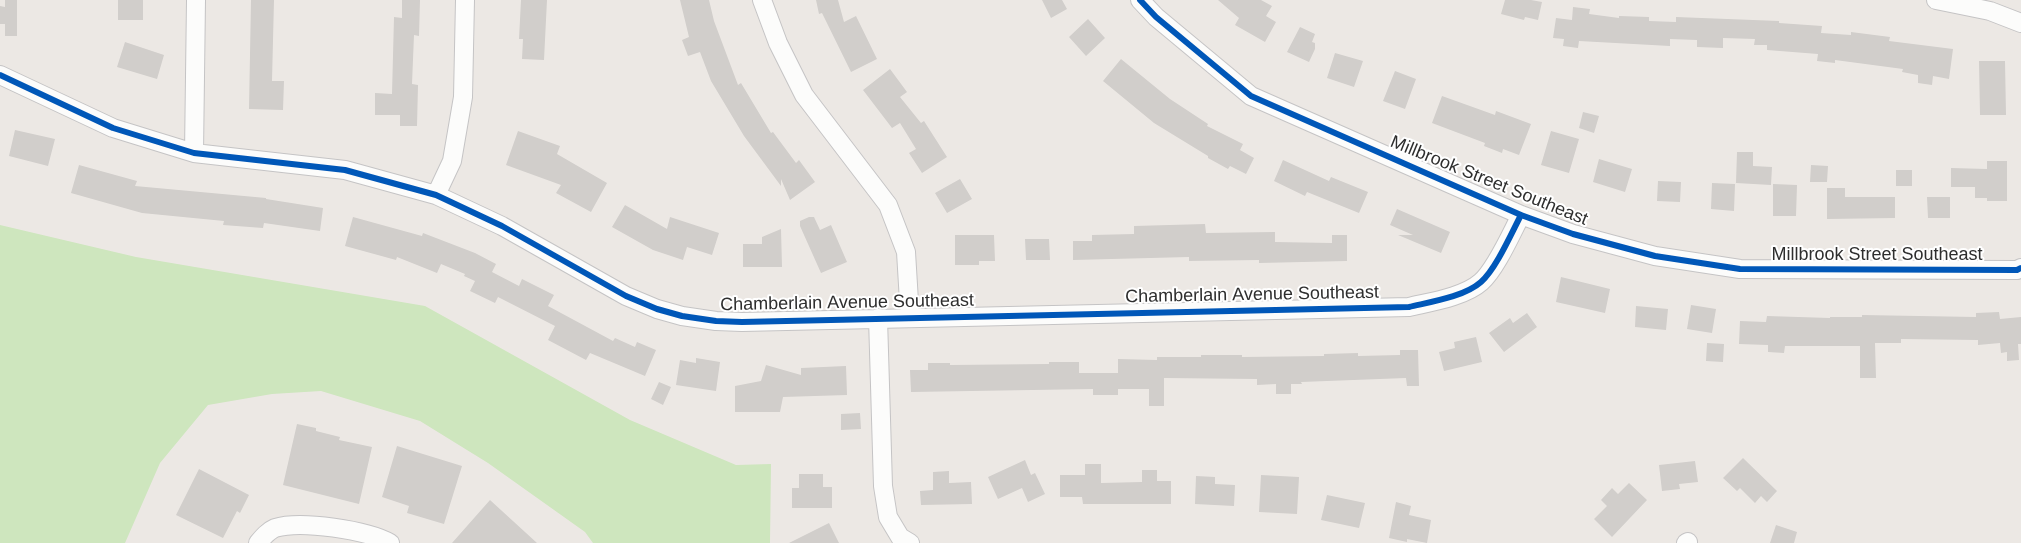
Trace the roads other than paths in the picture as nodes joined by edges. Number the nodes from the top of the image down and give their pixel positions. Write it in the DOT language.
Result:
graph roads {
  1 [pos="196,0"];
  2 [pos="465,0"];
  3 [pos="762,0"];
  4 [pos="1140,0"];
  5 [pos="1936,0"];
  6 [pos="2021,24"];
  7 [pos="0,75"];
  8 [pos="194,153"];
  9 [pos="436,196"];
  10 [pos="1520,215"];
  11 [pos="2021,268"];
  12 [pos="878,318"];
  13 [pos="910,318"];
  14 [pos="258,543"];
  15 [pos="390,543"];
  16 [pos="910,543"];
  1 -- 8 [label="street"];
  2 -- 9 [label="street"];
  3 -- 13 [label="street"];
  4 -- 10 [label="street, Millbrook Street Southeast"];
  5 -- 6 [label="street"];
  7 -- 8 [label="street, Chamberlain Avenue Southeast"];
  8 -- 9 [label="street, Chamberlain Avenue Southeast"];
  9 -- 12 [label="street, Chamberlain Avenue Southeast"];
  10 -- 11 [label="street, Millbrook Street Southeast"];
  10 -- 13 [label="street, Chamberlain Avenue Southeast"];
  12 -- 13 [label="street, Chamberlain Avenue Southeast"];
  12 -- 16 [label="street"];
  14 -- 15 [label="street"];
}
